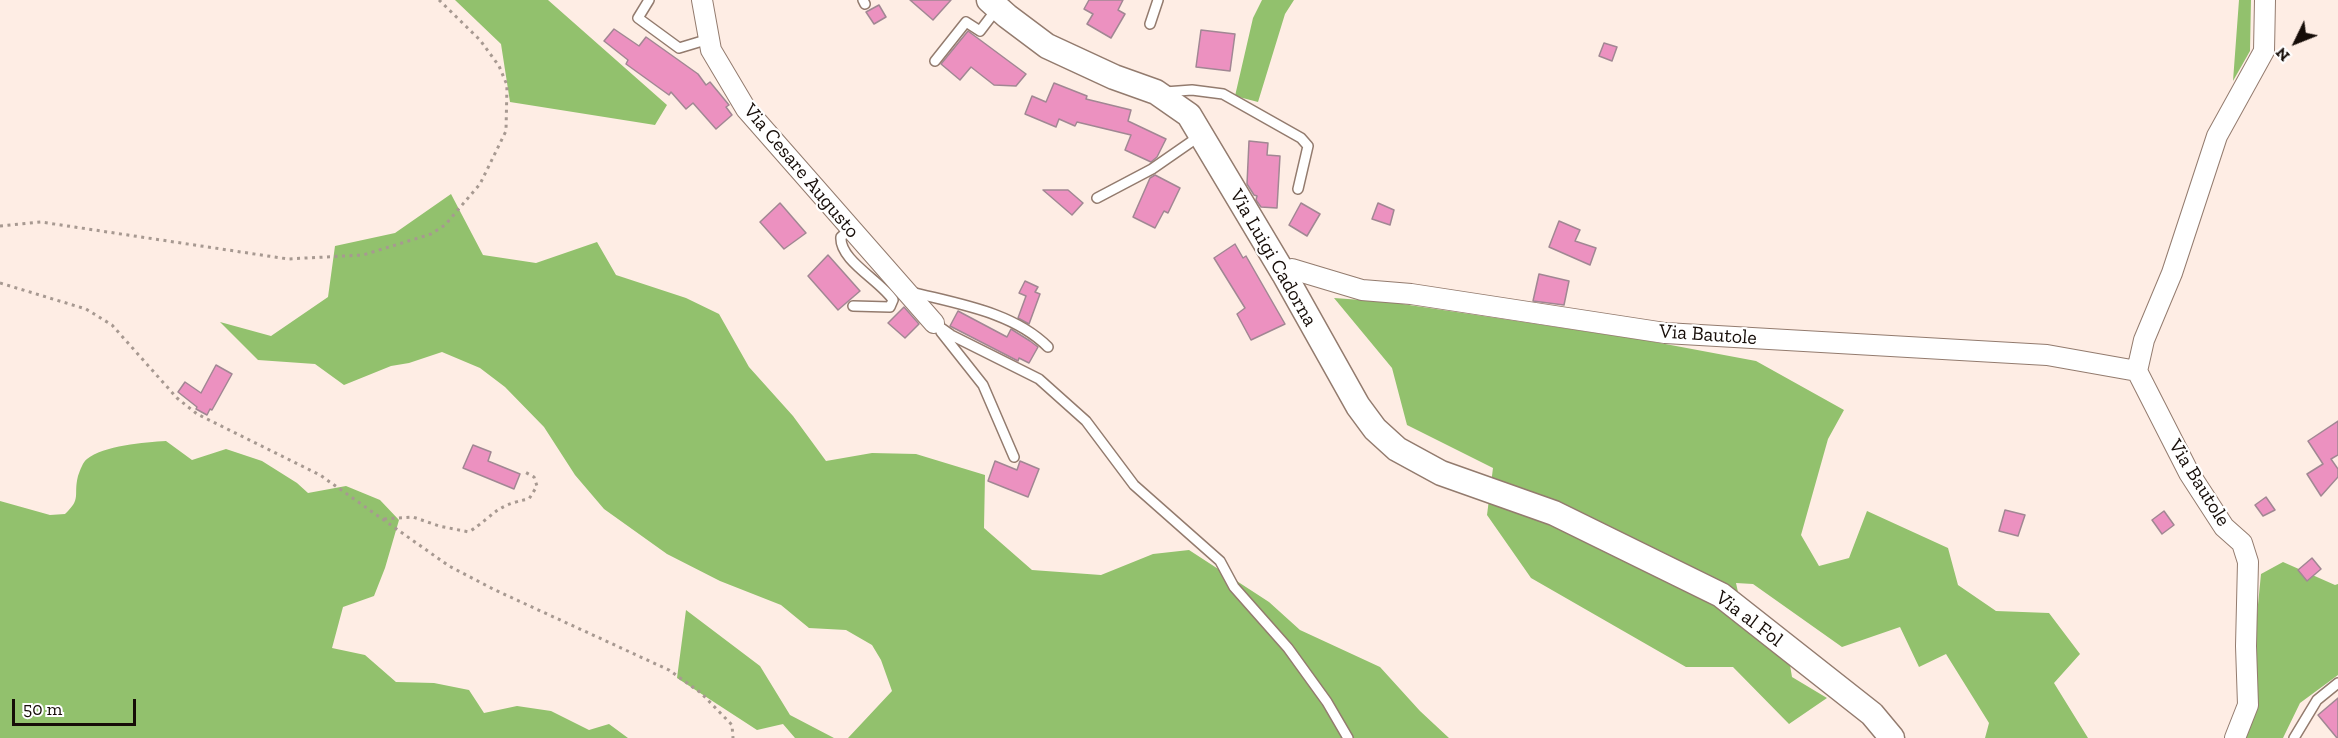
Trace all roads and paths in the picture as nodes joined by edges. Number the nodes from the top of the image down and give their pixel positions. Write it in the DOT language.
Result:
graph roads {
  1 [pos="439,0"];
  2 [pos="649,0"];
  3 [pos="702,0"];
  4 [pos="1158,0"];
  5 [pos="2265,0"];
  6 [pos="994,4"];
  7 [pos="1150,24"];
  8 [pos="709,39"];
  9 [pos="935,61"];
  10 [pos="1156,92"];
  11 [pos="1201,135"];
  12 [pos="1298,189"];
  13 [pos="1097,198"];
  14 [pos="0,226"];
  15 [pos="850,229"];
  16 [pos="1284,274"];
  17 [pos="0,283"];
  18 [pos="906,290"];
  19 [pos="853,306"];
  20 [pos="934,323"];
  21 [pos="1048,347"];
  22 [pos="2137,371"];
  23 [pos="1014,457"];
  24 [pos="525,472"];
  25 [pos="1554,513"];
  26 [pos="384,519"];
  27 [pos="2338,682"];
  28 [pos="733,738"];
  29 [pos="1348,738"];
  30 [pos="1892,738"];
  31 [pos="2235,738"];
  32 [pos="2294,738"];
  1 -- 14 [label="path"];
  2 -- 8 [label="lane"];
  3 -- 8 [label="street, Via Cesare Augusto"];
  4 -- 7 [label="lane"];
  5 -- 22 [label="street"];
  6 -- 9 [label="lane"];
  6 -- 10 [label="street, Via Luigi Cadorna"];
  8 -- 15 [label="street, Via Cesare Augusto"];
  10 -- 11 [label="street, Via Luigi Cadorna"];
  10 -- 12 [label="lane"];
  11 -- 13 [label="lane"];
  11 -- 16 [label="street, Via Luigi Cadorna"];
  15 -- 18 [label="street, Via Cesare Augusto"];
  15 -- 19 [label="lane"];
  16 -- 22 [label="street, Via Bautole"];
  16 -- 25 [label="street, Via Luigi Cadorna"];
  17 -- 26 [label="path"];
  18 -- 20 [label="street, Via Cesare Augusto"];
  18 -- 21 [label="lane"];
  20 -- 23 [label="lane"];
  20 -- 29 [label="lane"];
  22 -- 31 [label="street, Via Bautole"];
  24 -- 26 [label="path"];
  25 -- 30 [label="street, Via al Fol"];
  26 -- 28 [label="path"];
  27 -- 32 [label="lane"];
}
